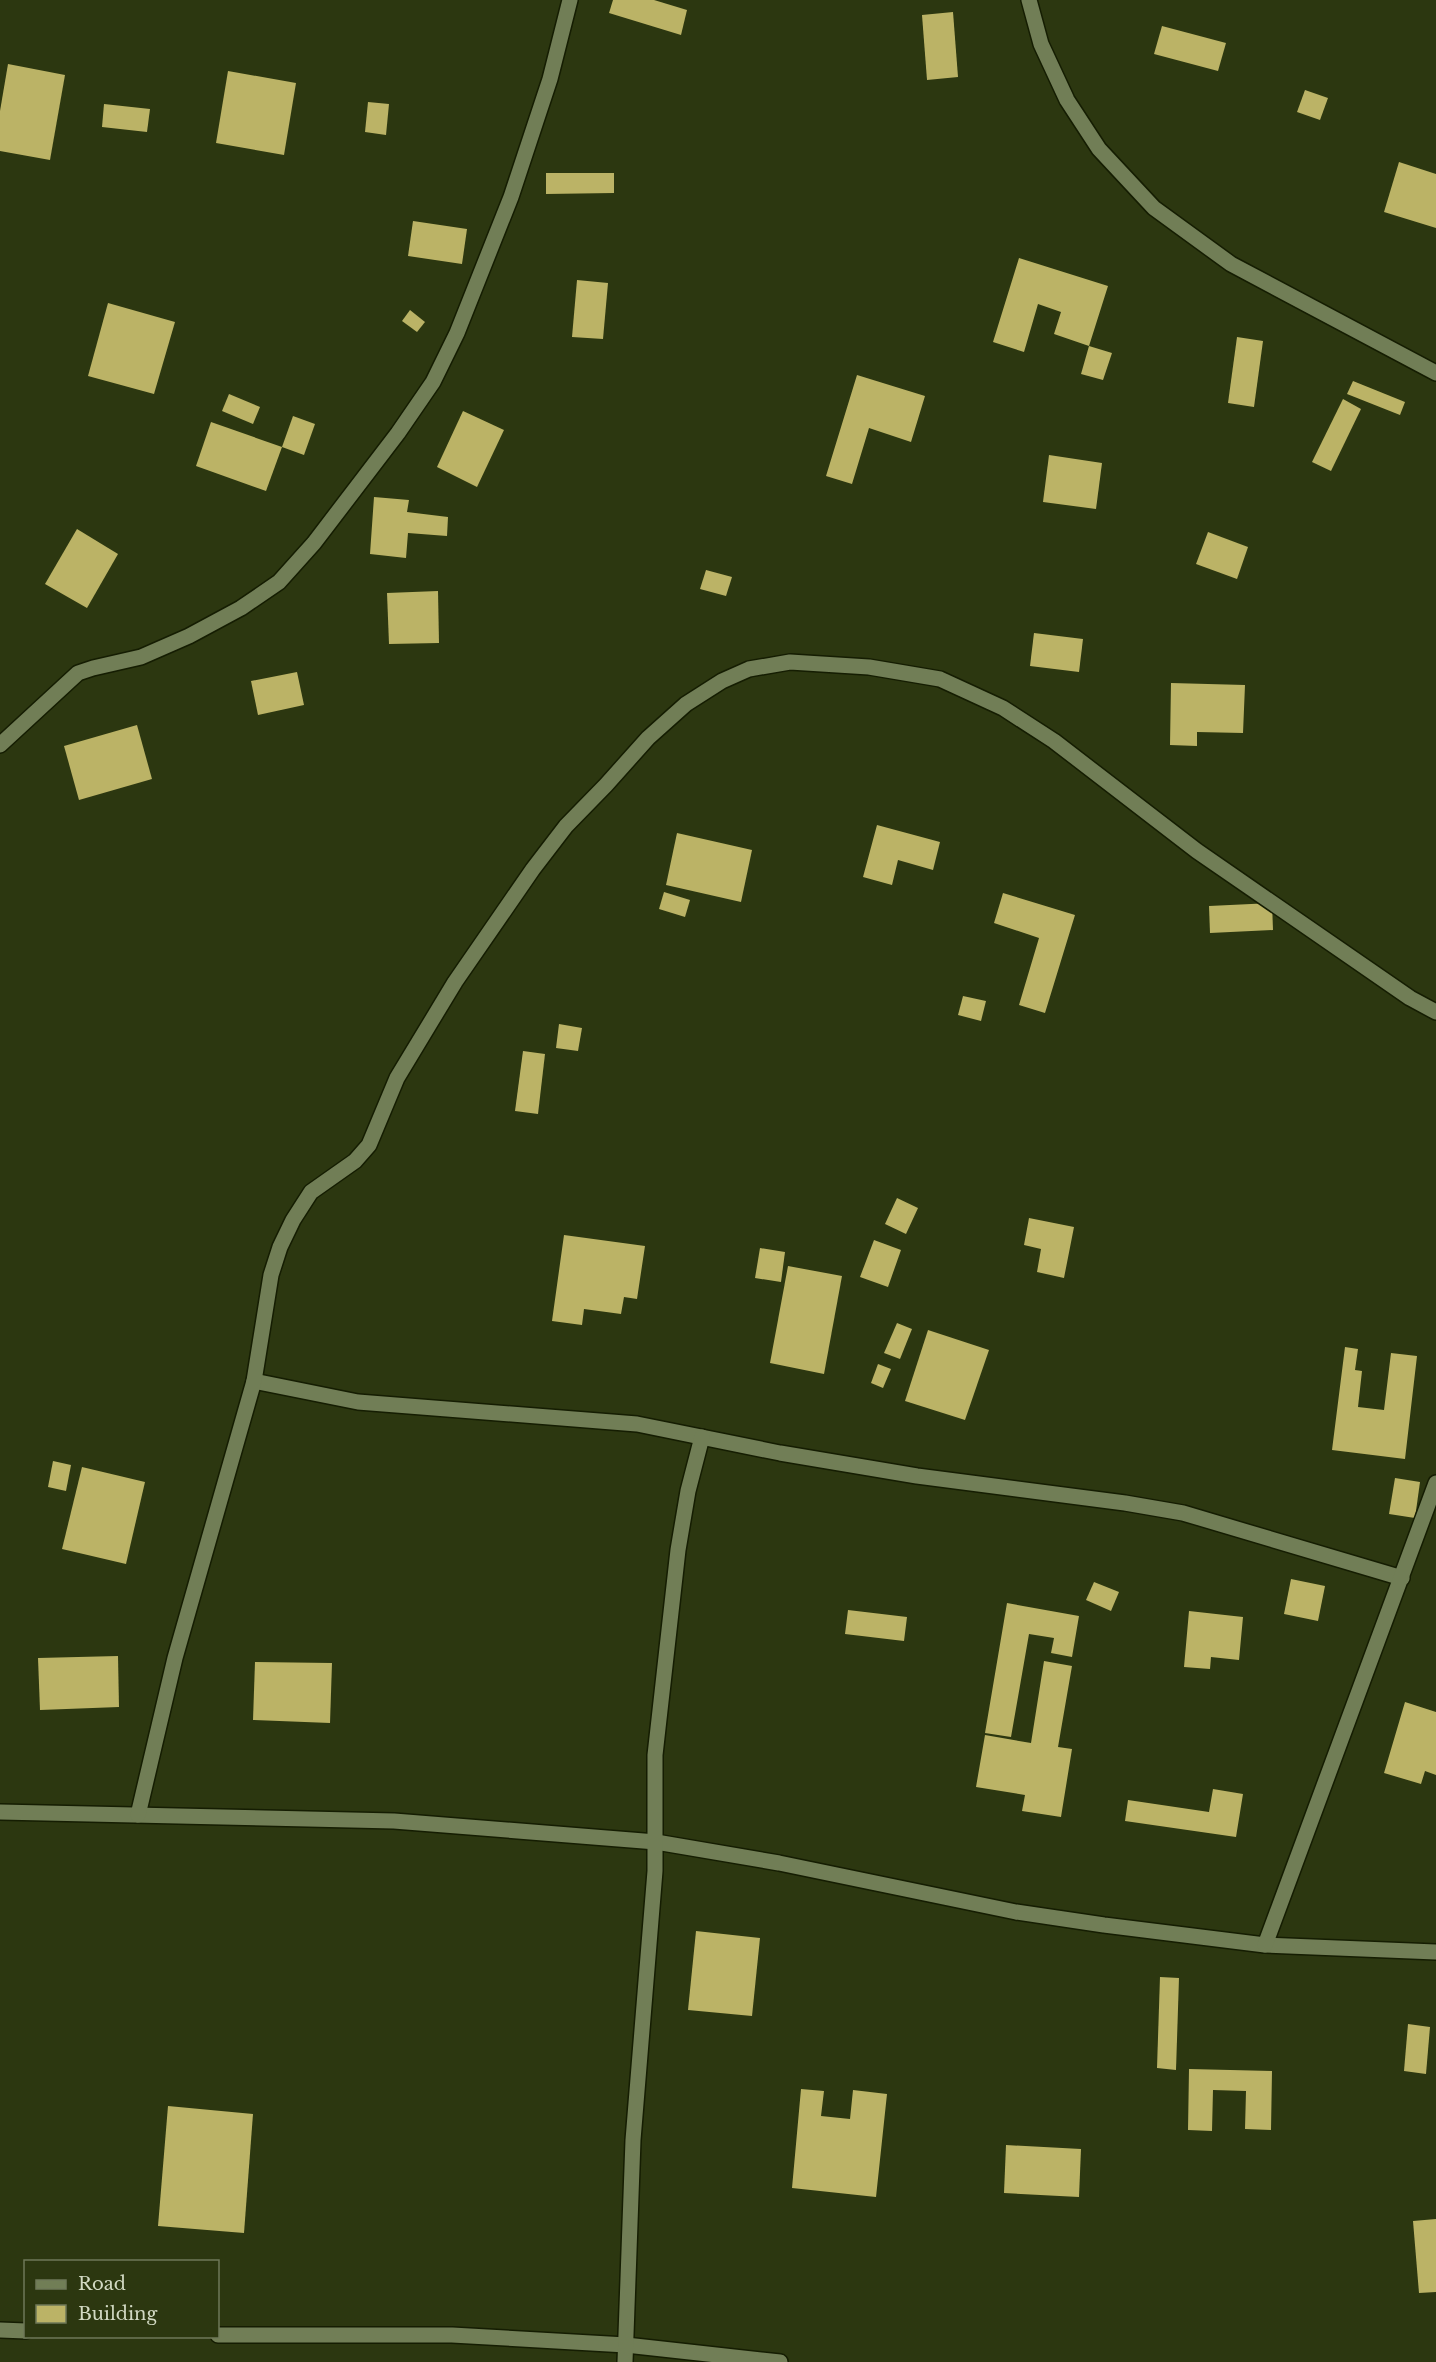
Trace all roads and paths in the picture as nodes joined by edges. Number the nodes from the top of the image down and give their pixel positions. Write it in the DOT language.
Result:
graph roads {
  1 [pos="570,0"];
  2 [pos="1029,0"];
  3 [pos="1436,373"];
  4 [pos="0,745"];
  5 [pos="1436,1012"];
  6 [pos="254,1382"];
  7 [pos="702,1437"];
  8 [pos="1436,1483"];
  9 [pos="1402,1578"];
  10 [pos="0,1812"];
  11 [pos="138,1815"];
  12 [pos="656,1842"];
  13 [pos="1265,1945"];
  14 [pos="1436,1952"];
  15 [pos="0,2330"];
  16 [pos="24,2331"];
  17 [pos="219,2335"];
  18 [pos="626,2345"];
  19 [pos="625,2362"];
  20 [pos="780,2362"];
  1 -- 4 [label="street"];
  2 -- 3 [label="street"];
  5 -- 6 [label="street"];
  6 -- 7 [label="street"];
  6 -- 11 [label="street"];
  7 -- 9 [label="street"];
  7 -- 12 [label="street"];
  8 -- 9 [label="street"];
  9 -- 13 [label="street"];
  10 -- 11 [label="street"];
  11 -- 12 [label="street"];
  12 -- 13 [label="street"];
  12 -- 18 [label="street"];
  13 -- 14 [label="street"];
  15 -- 16 [label="street"];
  17 -- 18 [label="street"];
  18 -- 19 [label="street"];
  18 -- 20 [label="street"];
}
